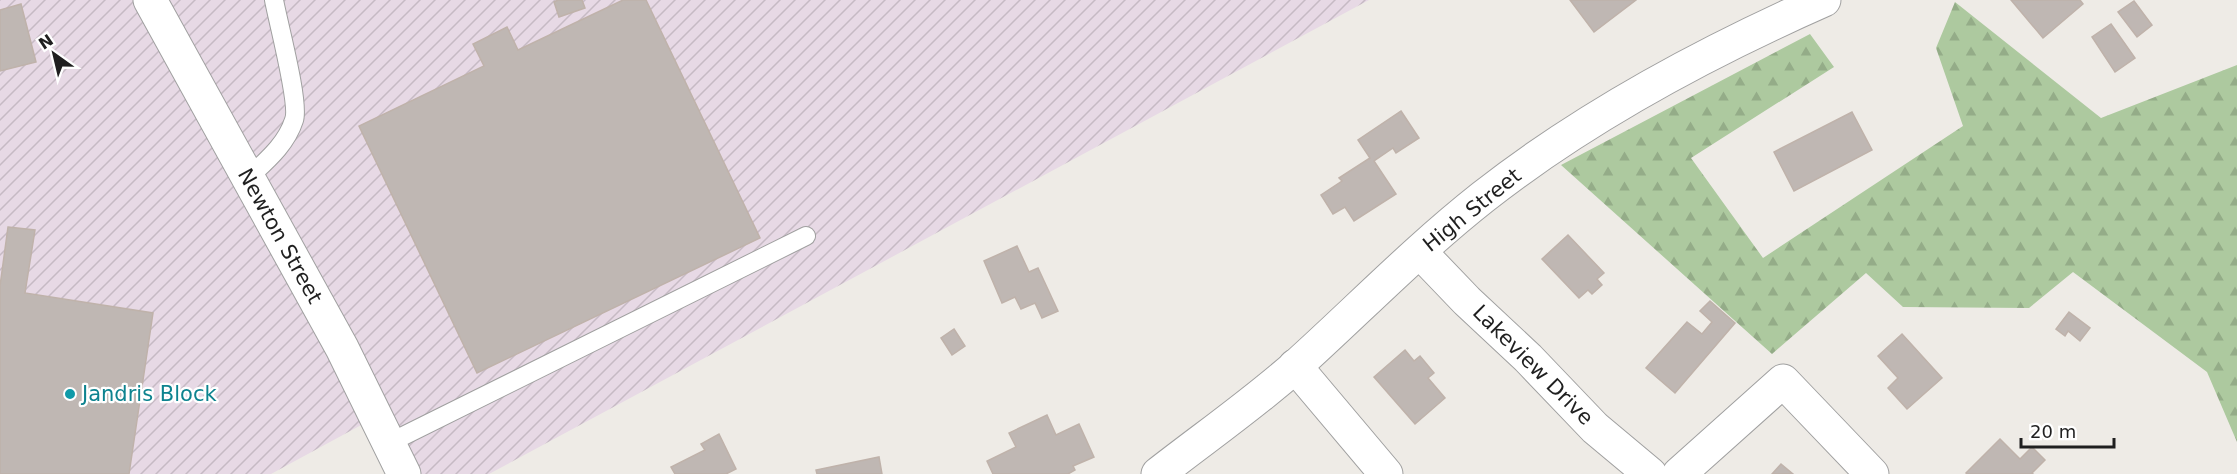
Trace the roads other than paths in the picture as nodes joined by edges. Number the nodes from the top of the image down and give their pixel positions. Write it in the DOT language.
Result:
graph roads {
  1 [pos="150,0"];
  2 [pos="274,0"];
  3 [pos="1824,0"];
  4 [pos="248,178"];
  5 [pos="806,236"];
  6 [pos="1420,252"];
  7 [pos="1295,366"];
  8 [pos="389,443"];
  9 [pos="404,474"];
  10 [pos="1158,474"];
  11 [pos="1386,474"];
  12 [pos="1650,474"];
  13 [pos="1679,474"];
  14 [pos="1872,474"];
  1 -- 4 [label="street, Newton Street"];
  2 -- 4 [label="lane"];
  3 -- 6 [label="street, High Street"];
  4 -- 8 [label="street, Newton Street"];
  5 -- 8 [label="lane"];
  6 -- 7 [label="street, High Street"];
  6 -- 12 [label="street, Lakeview Drive"];
  7 -- 10 [label="street, High Street"];
  7 -- 11 [label="street"];
  8 -- 9 [label="street, Newton Street"];
  13 -- 14 [label="street"];
}
